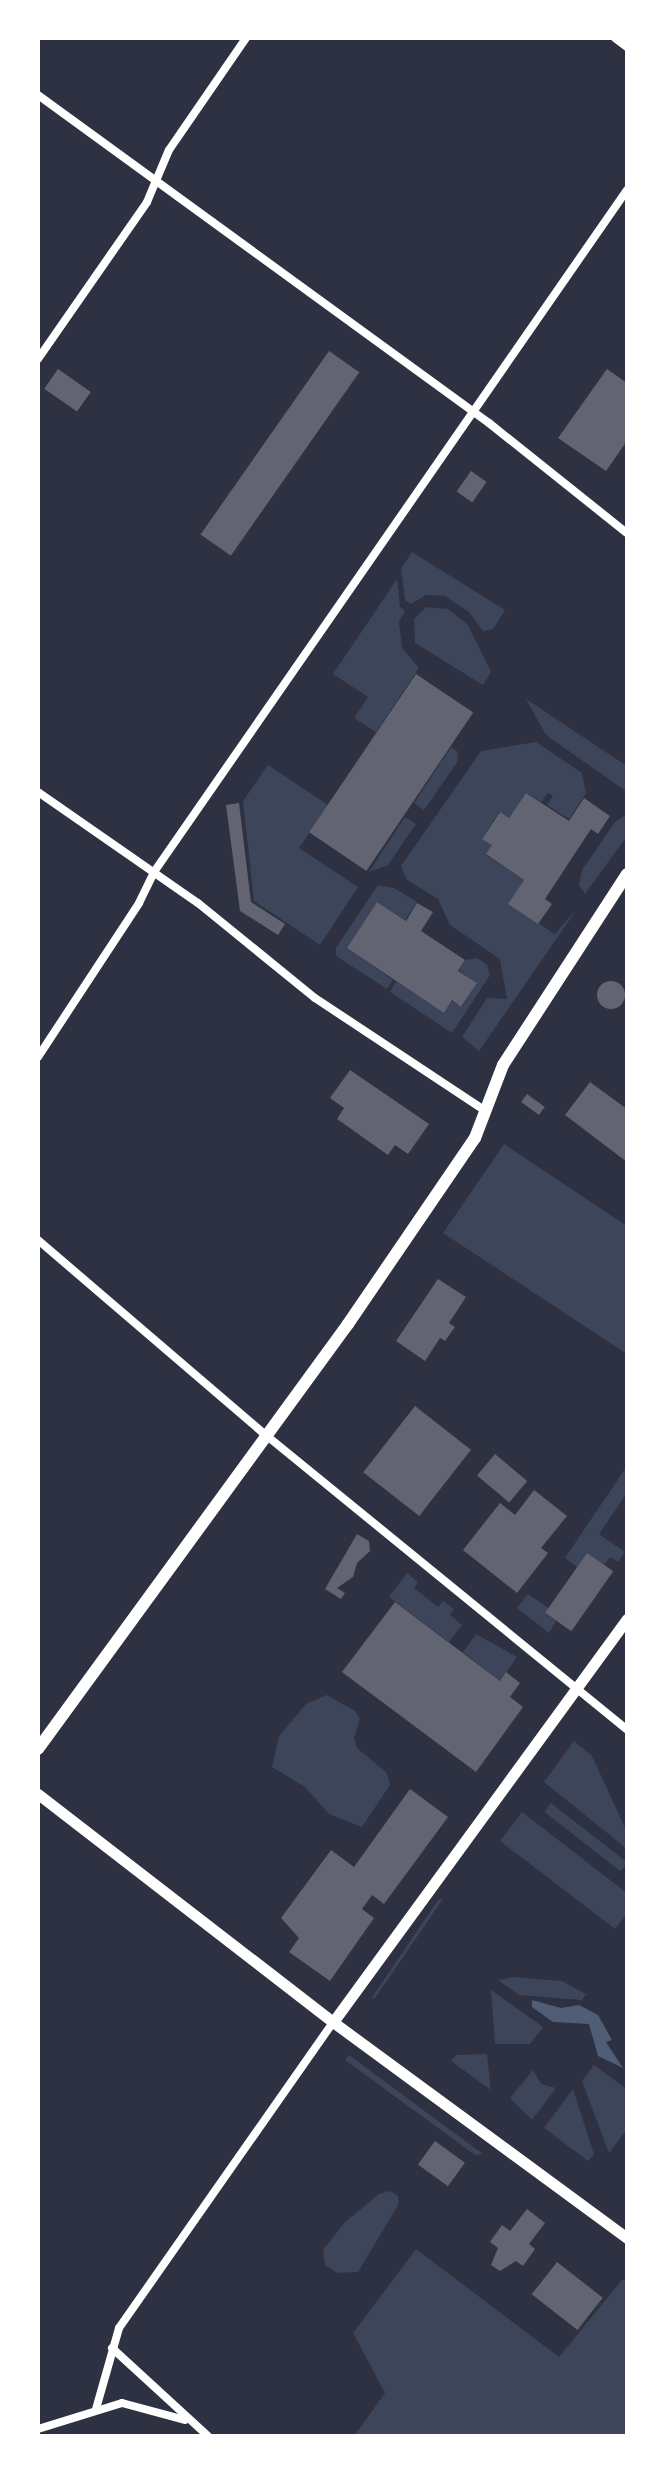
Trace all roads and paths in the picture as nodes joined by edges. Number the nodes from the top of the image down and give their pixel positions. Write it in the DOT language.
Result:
graph roads {
  1 [pos="246,38"];
  2 [pos="615,38"];
  3 [pos="627,47"];
  4 [pos="38,95"];
  5 [pos="155,180"];
  6 [pos="627,190"];
  7 [pos="38,359"];
  8 [pos="473,411"];
  9 [pos="627,533"];
  10 [pos="38,792"];
  11 [pos="154,872"];
  12 [pos="627,874"];
  13 [pos="38,1057"];
  14 [pos="484,1110"];
  15 [pos="38,1240"];
  16 [pos="267,1436"];
  17 [pos="627,1619"];
  18 [pos="578,1689"];
  19 [pos="627,1730"];
  20 [pos="38,1749"];
  21 [pos="38,1794"];
  22 [pos="333,2022"];
  23 [pos="627,2238"];
  24 [pos="112,2348"];
  25 [pos="96,2409"];
  26 [pos="185,2420"];
  27 [pos="38,2429"];
  28 [pos="208,2436"];
  1 -- 5 [label="street"];
  2 -- 3 [label="street"];
  4 -- 5 [label="street"];
  5 -- 7 [label="street"];
  5 -- 8 [label="street"];
  6 -- 8 [label="street"];
  8 -- 9 [label="street"];
  8 -- 11 [label="street"];
  10 -- 11 [label="street"];
  11 -- 13 [label="street"];
  11 -- 14 [label="street"];
  12 -- 14 [label="main road"];
  14 -- 16 [label="main road"];
  15 -- 16 [label="street"];
  16 -- 18 [label="street"];
  16 -- 20 [label="main road"];
  17 -- 18 [label="street"];
  18 -- 19 [label="street"];
  18 -- 22 [label="street"];
  21 -- 22 [label="street"];
  22 -- 23 [label="street"];
  22 -- 24 [label="street"];
  24 -- 25 [label="street"];
  24 -- 26 [label="street"];
  25 -- 26 [label="street"];
  25 -- 27 [label="street"];
  26 -- 28 [label="street"];
}
